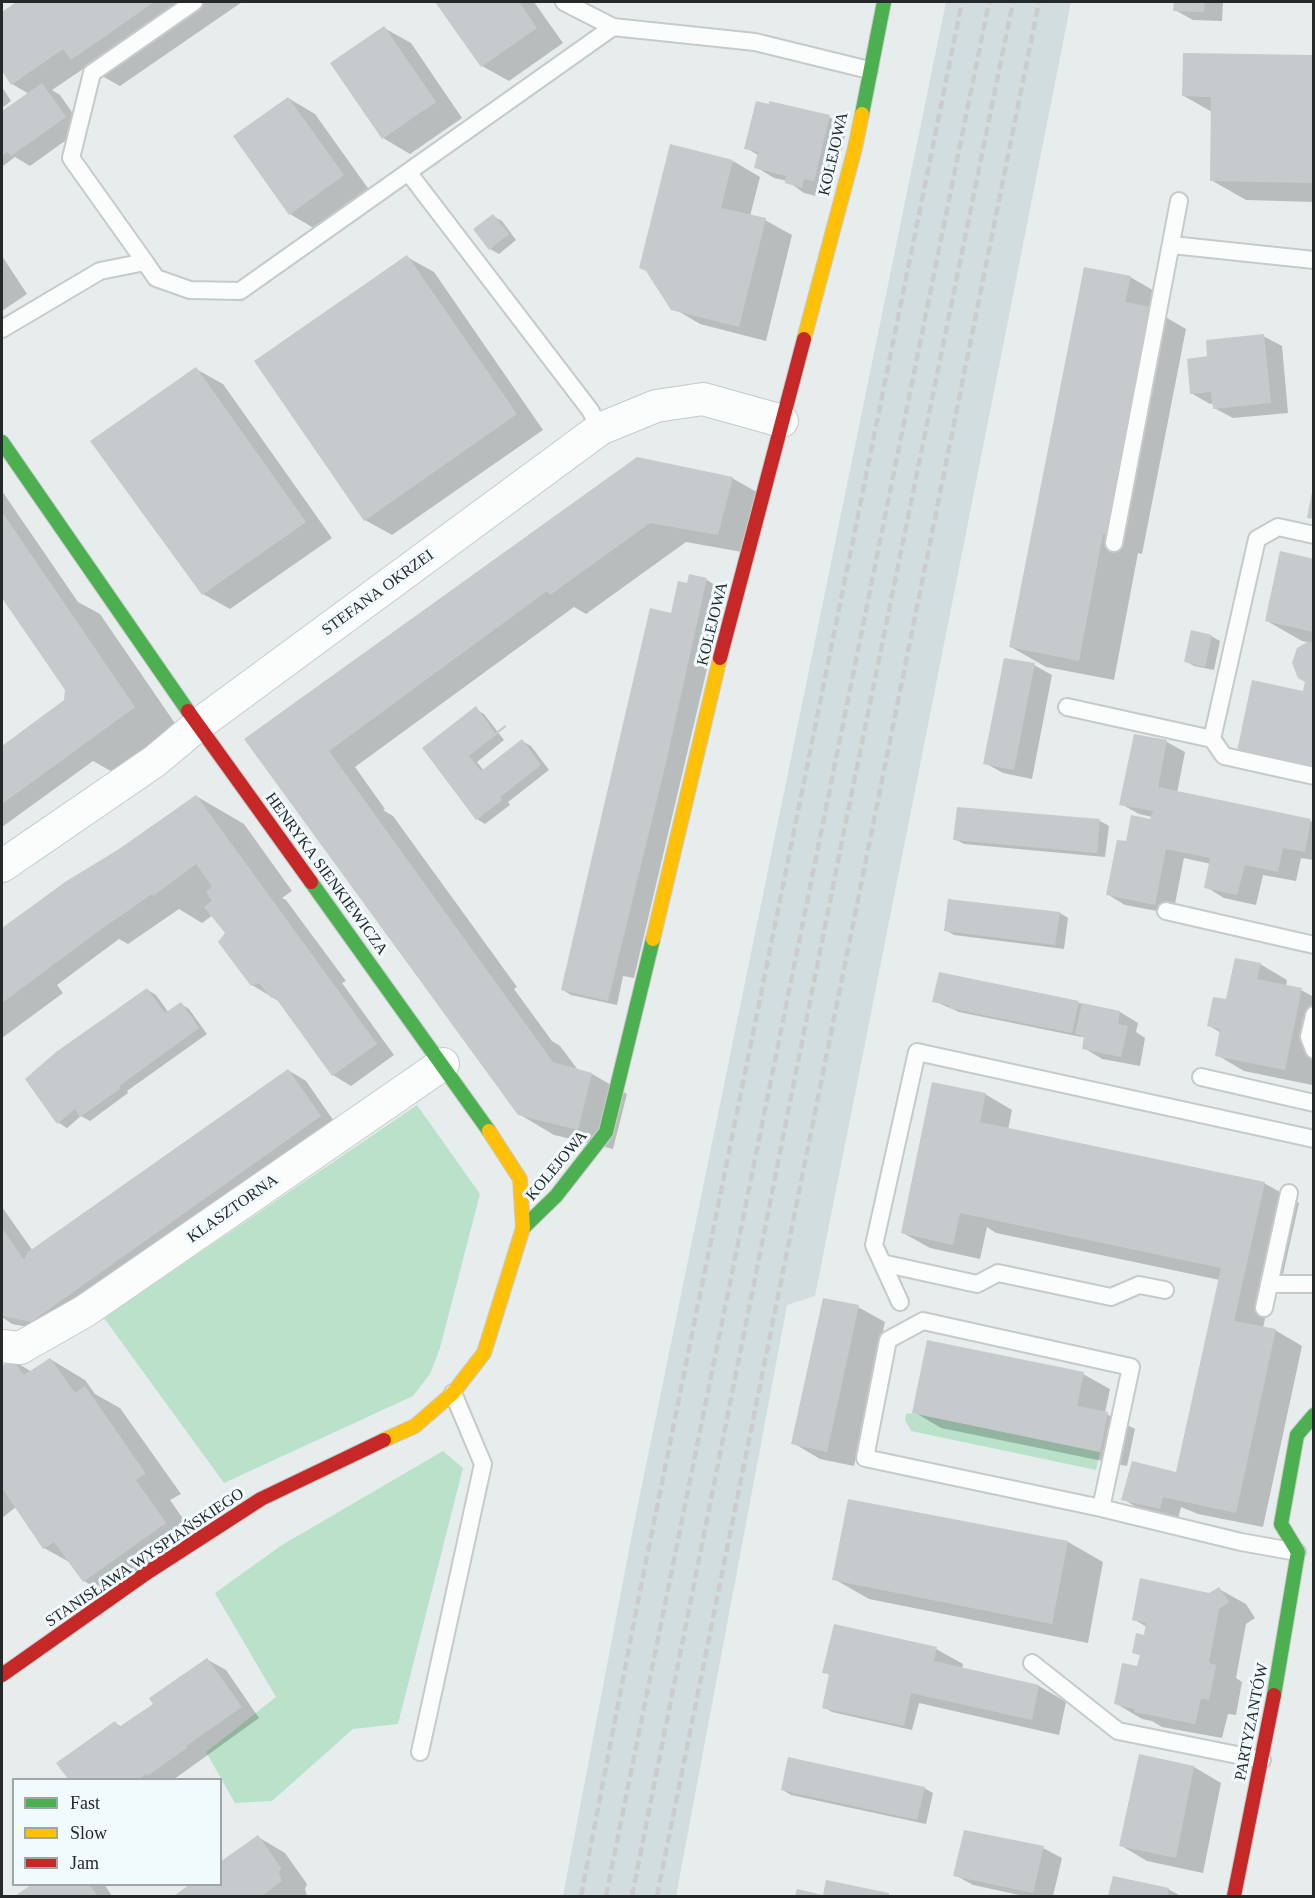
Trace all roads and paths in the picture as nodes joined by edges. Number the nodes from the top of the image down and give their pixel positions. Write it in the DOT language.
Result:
graph roads {
  1 [pos="194,2"];
  2 [pos="564,2"];
  3 [pos="884,2"];
  4 [pos="613,27"];
  5 [pos="869,70"];
  6 [pos="408,172"];
  7 [pos="1179,201"];
  8 [pos="1172,245"];
  9 [pos="1314,260"];
  10 [pos="145,262"];
  11 [pos="2,328"];
  12 [pos="782,421"];
  13 [pos="600,429"];
  14 [pos="2,442"];
  15 [pos="1314,535"];
  16 [pos="1114,543"];
  17 [pos="1067,707"];
  18 [pos="198,725"];
  19 [pos="1212,739"];
  20 [pos="1314,776"];
  21 [pos="2,866"];
  22 [pos="1166,911"];
  23 [pos="1314,945"];
  24 [pos="1314,1016"];
  25 [pos="1314,1050"];
  26 [pos="443,1064"];
  27 [pos="1201,1077"];
  28 [pos="1314,1103"];
  29 [pos="1314,1139"];
  30 [pos="1289,1193"];
  31 [pos="522,1228"];
  32 [pos="882,1263"];
  33 [pos="1269,1284"];
  34 [pos="1314,1284"];
  35 [pos="1165,1290"];
  36 [pos="900,1302"];
  37 [pos="1264,1308"];
  38 [pos="11,1347"];
  39 [pos="484,1353"];
  40 [pos="453,1393"];
  41 [pos="1314,1415"];
  42 [pos="1101,1508"];
  43 [pos="1302,1549"];
  44 [pos="1032,1663"];
  45 [pos="2,1675"];
  46 [pos="420,1752"];
  47 [pos="1262,1760"];
  48 [pos="1234,1896"];
  1 -- 10 [label="lane"];
  2 -- 4 [label="lane"];
  3 -- 5 [label="street, KOLEJOWA"];
  4 -- 5 [label="lane"];
  4 -- 6 [label="lane"];
  5 -- 12 [label="street, KOLEJOWA"];
  6 -- 10 [label="lane"];
  6 -- 13 [label="lane"];
  7 -- 8 [label="lane"];
  8 -- 9 [label="lane"];
  8 -- 16 [label="lane"];
  10 -- 11 [label="lane"];
  12 -- 13 [label="street, STEFANA OKRZEI"];
  12 -- 31 [label="street, KOLEJOWA"];
  13 -- 18 [label="street, STEFANA OKRZEI"];
  14 -- 18 [label="street, HENRYKA SIENKIEWICZA"];
  15 -- 19 [label="lane"];
  17 -- 19 [label="lane"];
  18 -- 21 [label="street, STEFANA OKRZEI"];
  18 -- 26 [label="street, HENRYKA SIENKIEWICZA"];
  19 -- 20 [label="lane"];
  22 -- 23 [label="lane"];
  24 -- 25 [label="lane"];
  26 -- 31 [label="street, HENRYKA SIENKIEWICZA"];
  26 -- 38 [label="street, KLASZTORNA"];
  27 -- 28 [label="lane"];
  29 -- 32 [label="lane"];
  30 -- 33 [label="lane"];
  31 -- 39 [label="street, HENRYKA SIENKIEWICZA"];
  32 -- 35 [label="lane"];
  32 -- 36 [label="lane"];
  33 -- 34 [label="lane"];
  33 -- 37 [label="lane"];
  39 -- 40 [label="street, STANISŁAWA WYSPIAŃSKIEGO"];
  40 -- 45 [label="street, STANISŁAWA WYSPIAŃSKIEGO"];
  40 -- 46 [label="lane"];
  41 -- 43 [label="street"];
  42 -- 42 [label="lane"];
  42 -- 43 [label="lane"];
  43 -- 47 [label="street, PARTYZANTÓW"];
  44 -- 47 [label="lane"];
  47 -- 48 [label="street, PARTYZANTÓW"];
}
